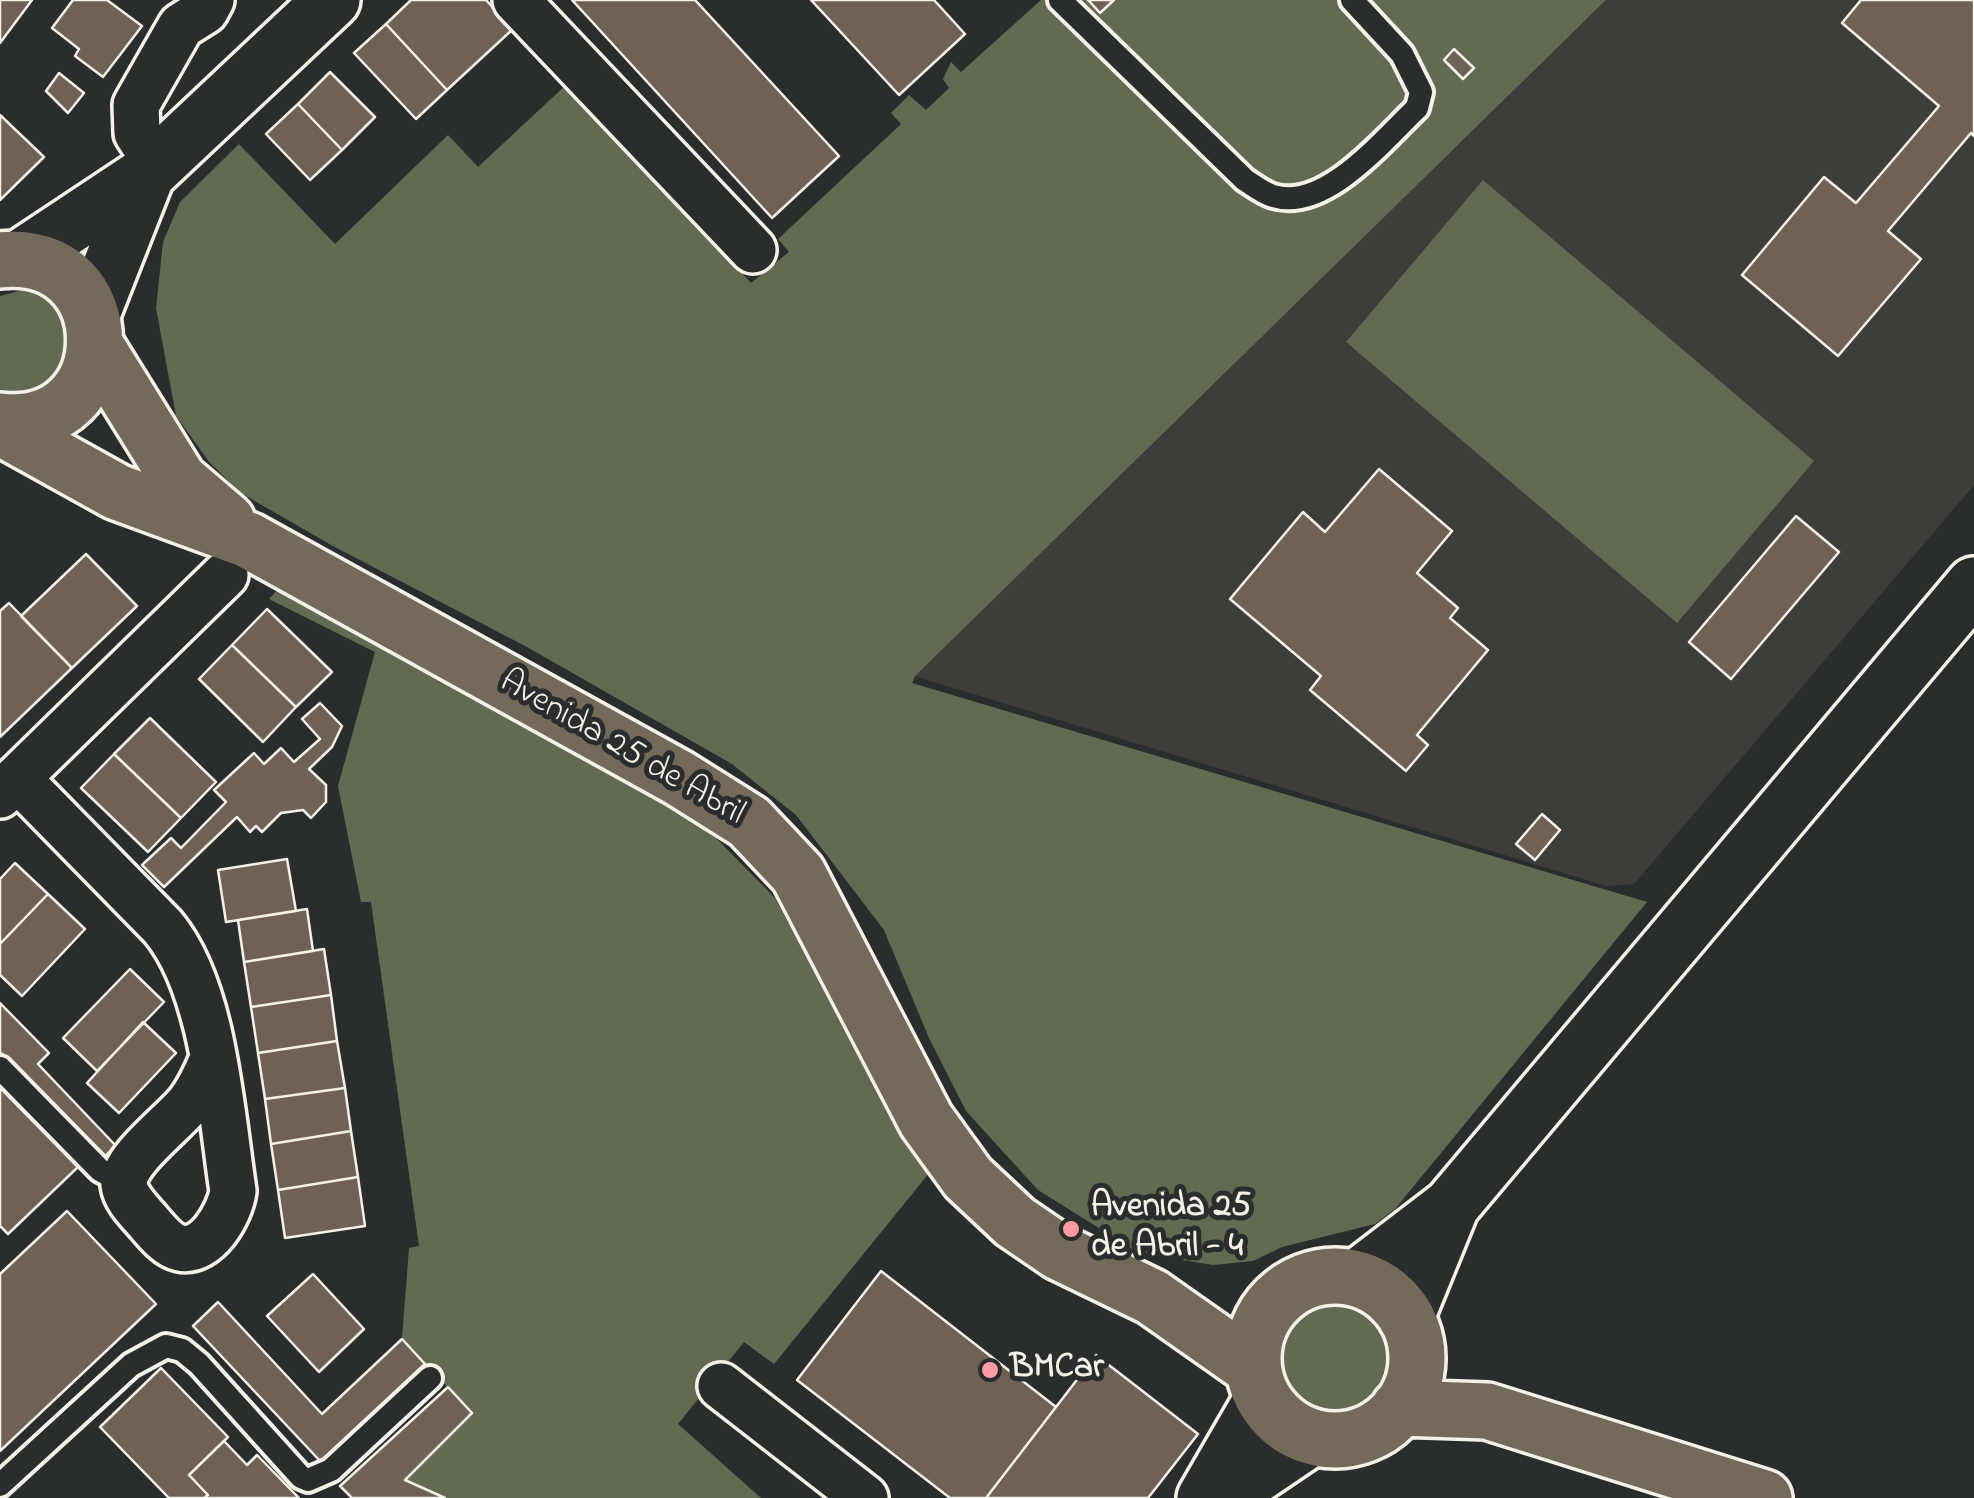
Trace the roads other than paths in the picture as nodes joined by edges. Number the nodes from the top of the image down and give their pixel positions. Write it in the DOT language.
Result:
graph roads {
  1 [pos="332,0"];
  2 [pos="516,0"];
  3 [pos="1060,0"];
  4 [pos="1352,0"];
  5 [pos="202,4"];
  6 [pos="202,123"];
  7 [pos="152,169"];
  8 [pos="753,250"];
  9 [pos="10,259"];
  10 [pos="94,330"];
  11 [pos="0,424"];
  12 [pos="237,558"];
  13 [pos="1974,585"];
  14 [pos="9,786"];
  15 [pos="212,1060"];
  16 [pos="0,1068"];
  17 [pos="124,1183"];
  18 [pos="1451,1206"];
  19 [pos="1357,1278"];
  20 [pos="1152,1297"];
  21 [pos="1270,1307"];
  22 [pos="1412,1333"];
  23 [pos="430,1378"];
  24 [pos="1258,1383"];
  25 [pos="721,1386"];
  26 [pos="1399,1408"];
  27 [pos="1487,1410"];
  28 [pos="1312,1436"];
  29 [pos="0,1485"];
  30 [pos="865,1498"];
  31 [pos="1205,1498"];
  32 [pos="1222,1498"];
  33 [pos="1764,1498"];
  1 -- 6 [label="street"];
  2 -- 8 [label="street"];
  3 -- 4 [label="lane"];
  5 -- 6 [label="street"];
  5 -- 7 [label="street"];
  6 -- 7 [label="street"];
  7 -- 9 [label="street"];
  7 -- 10 [label="street"];
  9 -- 10 [label="main road, Avenida 25 de Abril"];
  10 -- 11 [label="main road, Avenida 25 de Abril"];
  10 -- 12 [label="main road, Avenida 25 de Abril"];
  11 -- 12 [label="main road, Avenida 25 de Abril"];
  12 -- 14 [label="street"];
  12 -- 20 [label="main road, Avenida 25 de Abril"];
  13 -- 18 [label="street"];
  14 -- 15 [label="street"];
  15 -- 17 [label="street"];
  15 -- 17 [label="street"];
  16 -- 17 [label="lane"];
  18 -- 19 [label="street"];
  18 -- 22 [label="street"];
  19 -- 21 [label="main road"];
  19 -- 22 [label="main road"];
  20 -- 21 [label="main road, Avenida 25 de Abril"];
  20 -- 24 [label="main road, Avenida 25 de Abril"];
  21 -- 24 [label="main road"];
  22 -- 26 [label="main road"];
  22 -- 27 [label="main road"];
  23 -- 29 [label="lane"];
  24 -- 28 [label="main road, Avenida 25 de Abril"];
  24 -- 31 [label="street"];
  25 -- 30 [label="street"];
  26 -- 27 [label="main road"];
  26 -- 28 [label="main road"];
  27 -- 33 [label="main road"];
  28 -- 32 [label="street"];
}
